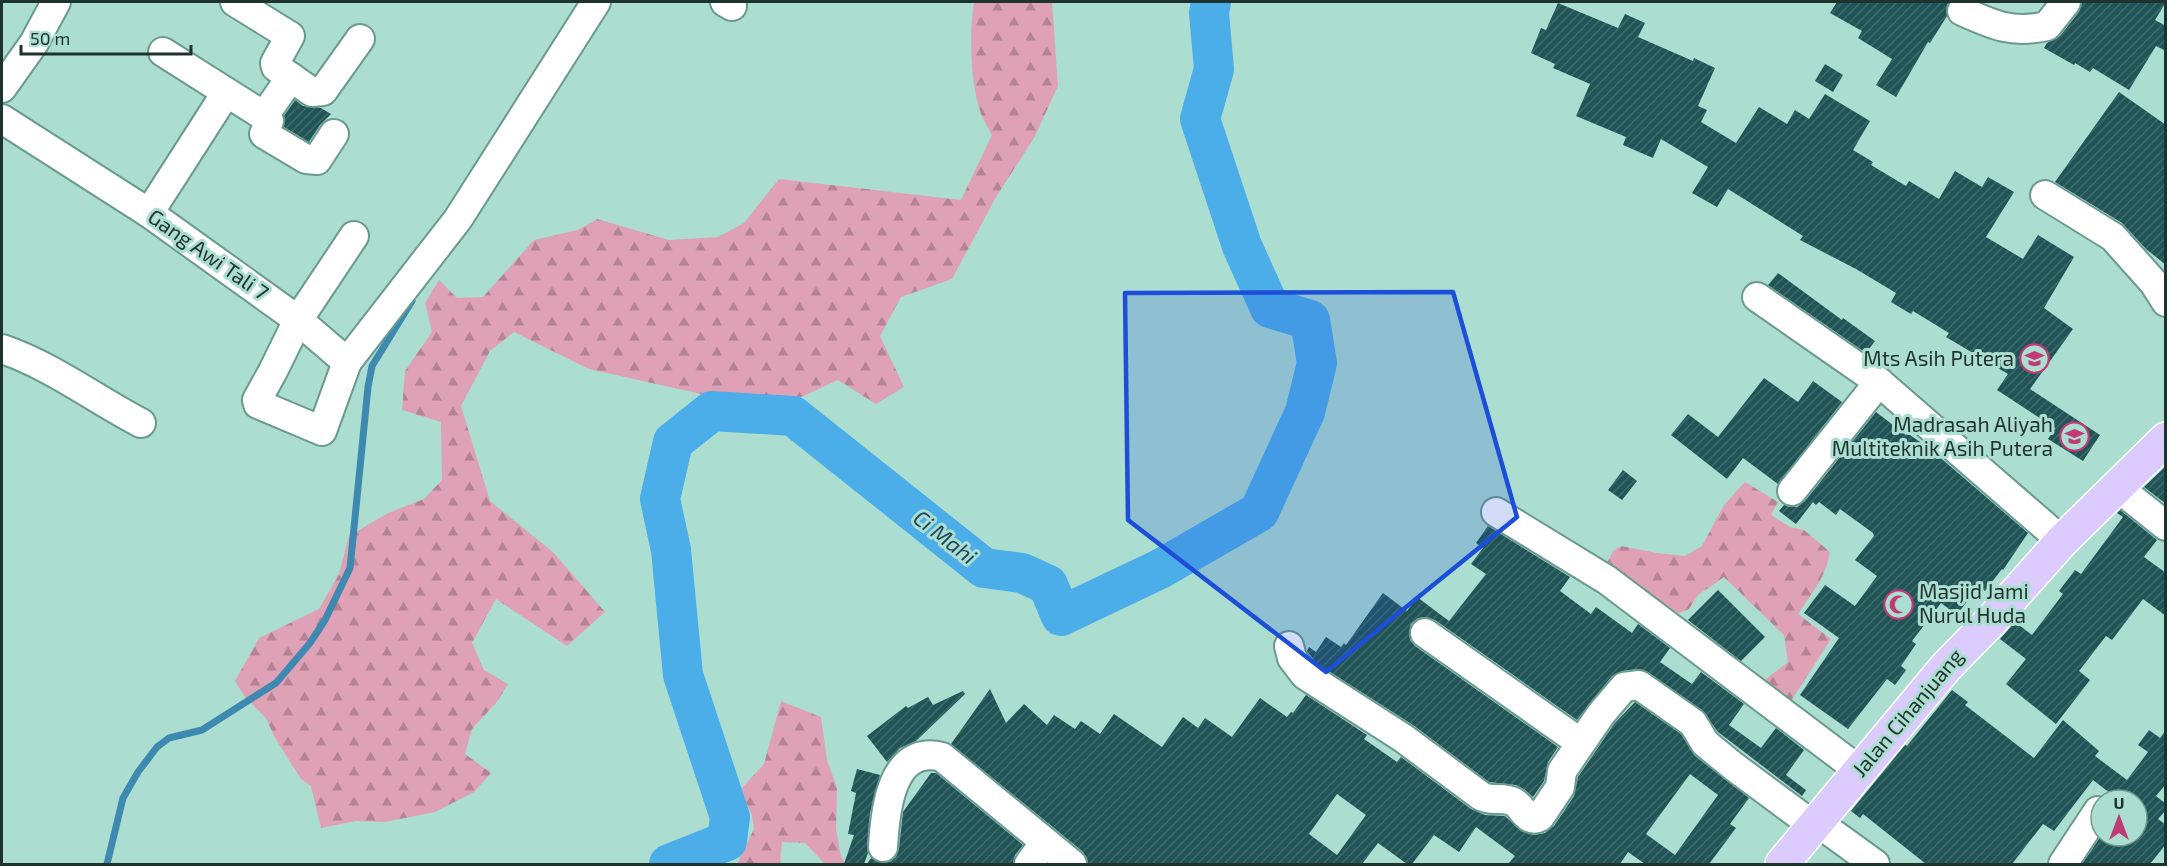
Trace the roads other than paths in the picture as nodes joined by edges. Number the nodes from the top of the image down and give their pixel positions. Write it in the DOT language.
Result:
graph roads {
  1 [pos="56,2"];
  2 [pos="235,2"];
  3 [pos="596,2"];
  4 [pos="2066,2"];
  5 [pos="1962,11"];
  6 [pos="360,39"];
  7 [pos="163,52"];
  8 [pos="291,77"];
  9 [pos="2,88"];
  10 [pos="225,93"];
  11 [pos="264,116"];
  12 [pos="2,119"];
  13 [pos="334,134"];
  14 [pos="2045,195"];
  15 [pos="149,213"];
  16 [pos="354,236"];
  17 [pos="1757,297"];
  18 [pos="2166,302"];
  19 [pos="298,320"];
  20 [pos="2,349"];
  21 [pos="346,362"];
  22 [pos="1879,382"];
  23 [pos="141,423"];
  24 [pos="2166,439"];
  25 [pos="2115,486"];
  26 [pos="1792,491"];
  27 [pos="1497,512"];
  28 [pos="2166,526"];
  29 [pos="2062,542"];
  30 [pos="1425,633"];
  31 [pos="1289,646"];
  32 [pos="1581,743"];
  33 [pos="1860,771"];
  34 [pos="1816,824"];
  35 [pos="2089,825"];
  36 [pos="883,847"];
  37 [pos="1037,853"];
  38 [pos="1072,864"];
  39 [pos="1782,864"];
  40 [pos="1875,864"];
  41 [pos="2063,864"];
  1 -- 9 [label="street"];
  2 -- 8 [label="street"];
  3 -- 21 [label="street"];
  4 -- 5 [label="street"];
  6 -- 8 [label="street"];
  7 -- 10 [label="street"];
  8 -- 11 [label="street"];
  10 -- 11 [label="street"];
  10 -- 15 [label="street"];
  11 -- 13 [label="street"];
  12 -- 15 [label="street, Gang Awi Tali 7"];
  14 -- 18 [label="street"];
  15 -- 19 [label="street, Gang Awi Tali 7"];
  16 -- 19 [label="street"];
  17 -- 22 [label="street"];
  19 -- 21 [label="street, Gang Awi Tali 7"];
  19 -- 21 [label="street"];
  20 -- 23 [label="street"];
  22 -- 26 [label="street"];
  22 -- 29 [label="street"];
  24 -- 25 [label="main road, Jalan Cihanjuang"];
  25 -- 28 [label="street"];
  25 -- 29 [label="main road, Jalan Cihanjuang"];
  27 -- 33 [label="street"];
  29 -- 33 [label="main road, Jalan Cihanjuang"];
  30 -- 32 [label="street"];
  31 -- 32 [label="street"];
  32 -- 34 [label="street"];
  33 -- 34 [label="main road, Jalan Cihanjuang"];
  34 -- 39 [label="main road, Jalan Cihanjuang"];
  34 -- 40 [label="street"];
  35 -- 41 [label="street"];
  36 -- 37 [label="street"];
  37 -- 38 [label="street"];
}
